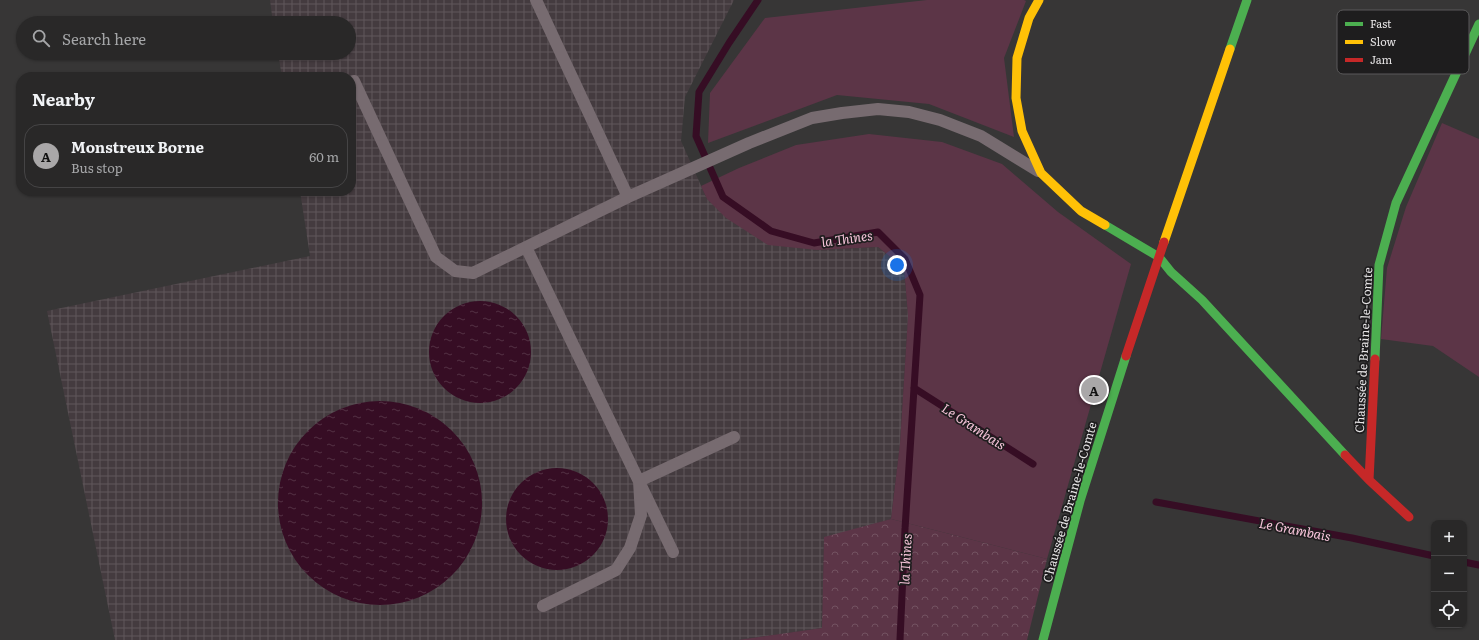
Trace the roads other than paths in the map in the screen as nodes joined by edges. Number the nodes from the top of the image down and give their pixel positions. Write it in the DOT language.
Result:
graph roads {
  1 [pos="536,0"];
  2 [pos="1039,0"];
  3 [pos="1247,0"];
  4 [pos="1479,24"];
  5 [pos="1469,46"];
  6 [pos="1456,74"];
  7 [pos="356,85"];
  8 [pos="1041,173"];
  9 [pos="628,197"];
  10 [pos="526,247"];
  11 [pos="1159,257"];
  12 [pos="734,437"];
  13 [pos="1369,480"];
  14 [pos="639,481"];
  15 [pos="1409,517"];
  16 [pos="673,552"];
  17 [pos="543,606"];
  18 [pos="1043,640"];
  1 -- 9 [label="lane"];
  2 -- 8 [label="street"];
  3 -- 11 [label="street, Chaussée de Braine-le-Comte"];
  4 -- 5 [label="street, Chaussée de Braine-le-Comte"];
  6 -- 13 [label="street, Chaussée de Braine-le-Comte"];
  7 -- 10 [label="lane"];
  8 -- 9 [label="lane"];
  8 -- 11 [label="street"];
  9 -- 10 [label="lane"];
  10 -- 14 [label="lane"];
  11 -- 13 [label="street"];
  11 -- 18 [label="street, Chaussée de Braine-le-Comte"];
  12 -- 14 [label="lane"];
  13 -- 15 [label="street"];
  14 -- 16 [label="lane"];
  14 -- 17 [label="lane"];
}
